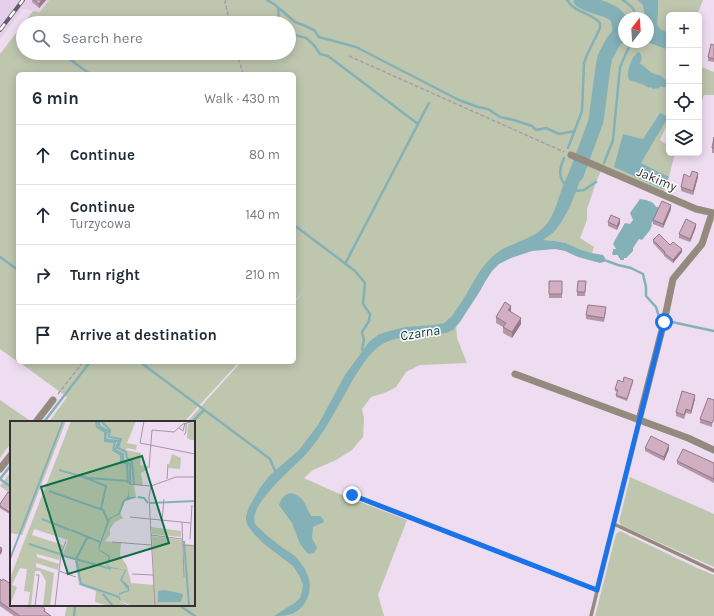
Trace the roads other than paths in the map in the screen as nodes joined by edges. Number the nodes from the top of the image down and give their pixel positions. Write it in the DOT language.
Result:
graph roads {
  1 [pos="571,156"];
  2 [pos="713,213"];
  3 [pos="514,374"];
  4 [pos="53,400"];
  5 [pos="639,420"];
  6 [pos="37,421"];
  7 [pos="713,448"];
  8 [pos="10,456"];
  9 [pos="0,469"];
  10 [pos="352,495"];
  11 [pos="614,524"];
  12 [pos="714,570"];
  13 [pos="597,590"];
  14 [pos="591,616"];
  1 -- 2 [label="street, Jakimy"];
  2 -- 5 [label="street"];
  3 -- 5 [label="street"];
  4 -- 6 [label="street"];
  5 -- 7 [label="street"];
  5 -- 11 [label="lane"];
  8 -- 9 [label="street"];
  10 -- 13 [label="lane"];
  11 -- 12 [label="lane"];
  11 -- 13 [label="lane"];
  13 -- 14 [label="lane"];
}
